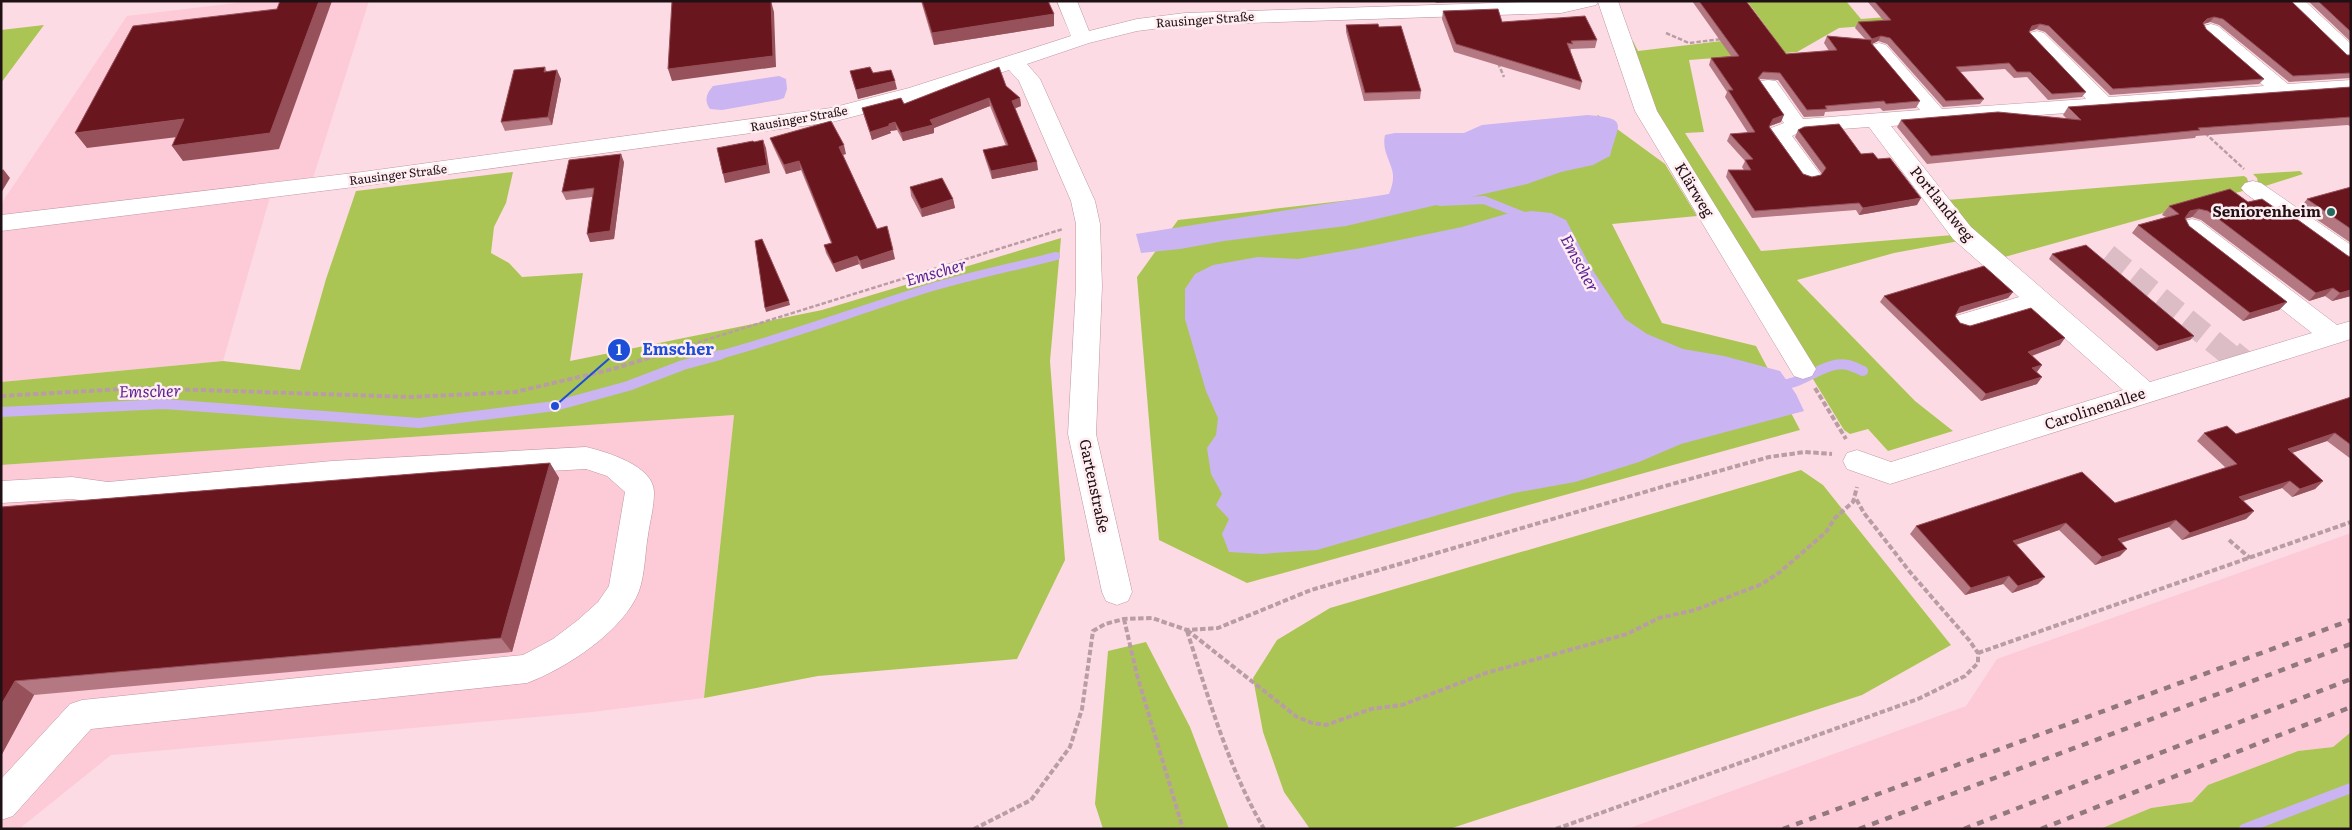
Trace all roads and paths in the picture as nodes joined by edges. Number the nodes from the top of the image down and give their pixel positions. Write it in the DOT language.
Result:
graph roads {
  1 [pos="1067,1"];
  2 [pos="1589,1"];
  3 [pos="1608,1"];
  4 [pos="2293,1"];
  5 [pos="2211,30"];
  6 [pos="1666,33"];
  7 [pos="2037,38"];
  8 [pos="1725,39"];
  9 [pos="1082,40"];
  10 [pos="1879,49"];
  11 [pos="2351,55"];
  12 [pos="1497,58"];
  13 [pos="1014,61"];
  14 [pos="1504,77"];
  15 [pos="1768,86"];
  16 [pos="2351,86"];
  17 [pos="2282,90"];
  18 [pos="2104,104"];
  19 [pos="1936,116"];
  20 [pos="1875,120"];
  21 [pos="1797,126"];
  22 [pos="2203,131"];
  23 [pos="1809,175"];
  24 [pos="2253,188"];
  25 [pos="1,223"];
  26 [pos="1068,227"];
  27 [pos="2192,227"];
  28 [pos="2351,258"];
  29 [pos="2038,301"];
  30 [pos="1965,322"];
  31 [pos="2342,332"];
  32 [pos="1808,377"];
  33 [pos="2144,394"];
  34 [pos="1,396"];
  35 [pos="1857,461"];
  36 [pos="1,492"];
  37 [pos="1854,496"];
  38 [pos="2351,522"];
  39 [pos="2229,540"];
  40 [pos="2250,558"];
  41 [pos="1117,592"];
  42 [pos="1124,619"];
  43 [pos="1187,630"];
  44 [pos="1978,653"];
  45 [pos="1,804"];
  46 [pos="974,829"];
  47 [pos="1183,829"];
  48 [pos="1264,829"];
  49 [pos="1556,829"];
  1 -- 9 [label="street"];
  2 -- 9 [label="street, Rausinger Straße"];
  3 -- 32 [label="street, Klärweg"];
  4 -- 11 [label="street"];
  5 -- 17 [label="street"];
  6 -- 8 [label="path"];
  7 -- 18 [label="street"];
  9 -- 13 [label="street, Rausinger Straße"];
  10 -- 19 [label="street"];
  12 -- 14 [label="path"];
  13 -- 25 [label="street, Rausinger Straße"];
  13 -- 41 [label="street, Gartenstraße"];
  15 -- 21 [label="street"];
  16 -- 17 [label="street"];
  17 -- 18 [label="street"];
  18 -- 19 [label="street"];
  19 -- 20 [label="street"];
  20 -- 21 [label="street"];
  20 -- 29 [label="street, Portlandweg"];
  21 -- 23 [label="street"];
  22 -- 24 [label="path"];
  24 -- 28 [label="street"];
  26 -- 34 [label="path"];
  27 -- 31 [label="street, Carolinenallee"];
  29 -- 30 [label="street"];
  29 -- 33 [label="street, Portlandweg"];
  31 -- 33 [label="street, Carolinenallee"];
  32 -- 35 [label="path"];
  33 -- 35 [label="street, Carolinenallee"];
  35 -- 37 [label="path"];
  35 -- 43 [label="path"];
  36 -- 45 [label="street"];
  37 -- 43 [label="path"];
  37 -- 44 [label="path"];
  38 -- 40 [label="path"];
  39 -- 40 [label="path"];
  40 -- 44 [label="path"];
  41 -- 42 [label="path"];
  42 -- 43 [label="path"];
  42 -- 46 [label="path"];
  42 -- 47 [label="path"];
  43 -- 48 [label="path"];
  44 -- 49 [label="path"];
}
